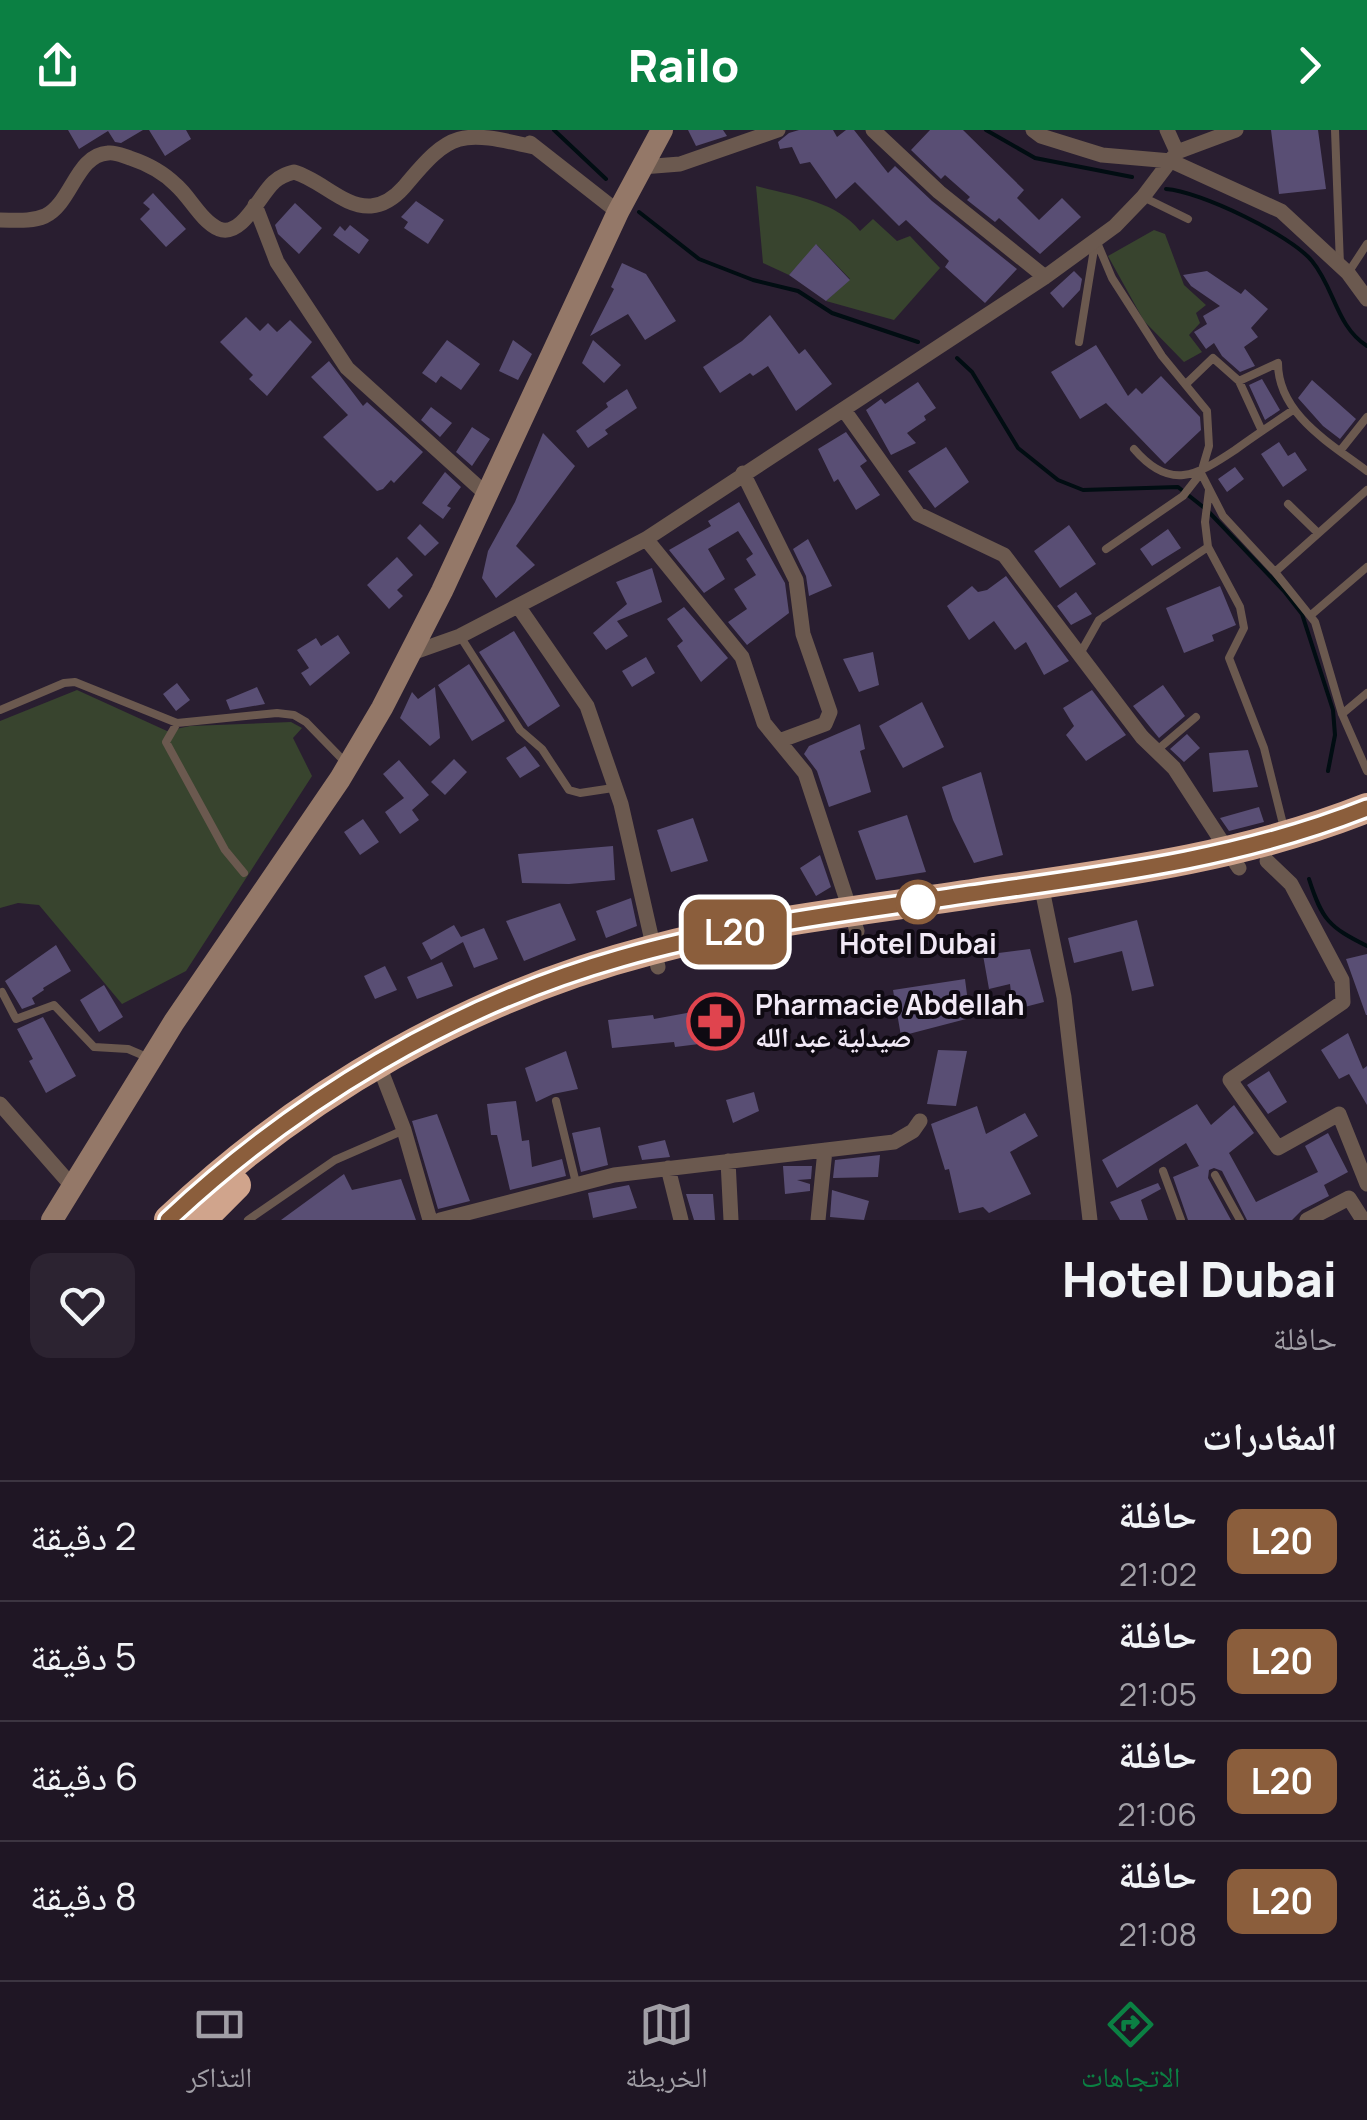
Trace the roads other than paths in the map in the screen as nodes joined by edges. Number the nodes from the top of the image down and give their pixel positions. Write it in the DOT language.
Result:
graph roads {
  1 [pos="516,130"];
  2 [pos="662,130"];
  3 [pos="778,130"];
  4 [pos="873,130"];
  5 [pos="1032,130"];
  6 [pos="1167,130"];
  7 [pos="1236,130"];
  8 [pos="1335,130"];
  9 [pos="534,147"];
  10 [pos="1174,156"];
  11 [pos="642,167"];
  12 [pos="1143,197"];
  13 [pos="255,206"];
  14 [pos="618,212"];
  15 [pos="0,220"];
  16 [pos="1188,220"];
  17 [pos="1095,239"];
  18 [pos="1367,244"];
  19 [pos="1344,269"];
  20 [pos="1045,277"];
  21 [pos="1367,299"];
  22 [pos="1079,342"];
  23 [pos="1239,382"];
  24 [pos="1186,383"];
  25 [pos="844,410"];
  26 [pos="1293,410"];
  27 [pos="1367,416"];
  28 [pos="1262,431"];
  29 [pos="1134,449"];
  30 [pos="1340,451"];
  31 [pos="1367,471"];
  32 [pos="1201,473"];
  33 [pos="742,474"];
  34 [pos="1209,490"];
  35 [pos="1367,490"];
  36 [pos="487,496"];
  37 [pos="1288,504"];
  38 [pos="1318,533"];
  39 [pos="646,539"];
  40 [pos="1208,546"];
  41 [pos="1106,548"];
  42 [pos="1367,567"];
  43 [pos="1275,572"];
  44 [pos="518,606"];
  45 [pos="1311,615"];
  46 [pos="460,636"];
  47 [pos="1081,652"];
  48 [pos="409,654"];
  49 [pos="1367,693"];
  50 [pos="0,710"];
  51 [pos="1342,714"];
  52 [pos="1196,717"];
  53 [pos="177,722"];
  54 [pos="780,741"];
  55 [pos="1156,751"];
  56 [pos="348,766"];
  57 [pos="1367,770"];
  58 [pos="616,788"];
  59 [pos="1367,808"];
  60 [pos="1367,829"];
  61 [pos="1286,836"];
  62 [pos="1245,860"];
  63 [pos="244,874"];
  64 [pos="1042,892"];
  65 [pos="854,922"];
  66 [pos="656,958"];
  67 [pos="2,992"];
  68 [pos="151,1059"];
  69 [pos="382,1072"];
  70 [pos="556,1101"];
  71 [pos="0,1104"];
  72 [pos="920,1120"];
  73 [pos="404,1130"];
  74 [pos="826,1150"];
  75 [pos="728,1161"];
  76 [pos="668,1168"];
  77 [pos="1163,1171"];
  78 [pos="1215,1174"];
  79 [pos="576,1183"];
  80 [pos="1367,1184"];
  81 [pos="72,1186"];
  82 [pos="1362,1209"];
  83 [pos="478,1215"];
  84 [pos="51,1219"];
  85 [pos="168,1220"];
  86 [pos="201,1220"];
  87 [pos="248,1220"];
  88 [pos="430,1220"];
  89 [pos="440,1220"];
  90 [pos="680,1220"];
  91 [pos="731,1220"];
  92 [pos="818,1220"];
  93 [pos="1090,1220"];
  94 [pos="1181,1220"];
  95 [pos="1240,1220"];
  96 [pos="1307,1220"];
  1 -- 9 [label="street"];
  2 -- 11 [label="street"];
  3 -- 11 [label="street"];
  4 -- 20 [label="street"];
  5 -- 10 [label="street"];
  6 -- 10 [label="street"];
  7 -- 10 [label="street"];
  8 -- 19 [label="lane"];
  9 -- 13 [label="street"];
  9 -- 14 [label="street"];
  10 -- 12 [label="street"];
  10 -- 19 [label="street"];
  11 -- 14 [label="street"];
  12 -- 16 [label="lane"];
  12 -- 17 [label="street"];
  13 -- 15 [label="street"];
  13 -- 36 [label="street"];
  14 -- 36 [label="street"];
  17 -- 20 [label="street"];
  17 -- 22 [label="lane"];
  17 -- 24 [label="lane"];
  18 -- 19 [label="lane"];
  19 -- 21 [label="street"];
  20 -- 25 [label="street"];
  23 -- 24 [label="lane"];
  23 -- 26 [label="lane"];
  23 -- 28 [label="lane"];
  24 -- 32 [label="lane"];
  25 -- 33 [label="street"];
  25 -- 47 [label="street"];
  26 -- 28 [label="lane"];
  26 -- 30 [label="lane"];
  27 -- 30 [label="lane"];
  28 -- 32 [label="lane"];
  29 -- 32 [label="lane"];
  30 -- 31 [label="lane"];
  32 -- 34 [label="lane"];
  32 -- 41 [label="lane"];
  33 -- 39 [label="street"];
  33 -- 54 [label="street"];
  34 -- 40 [label="lane"];
  34 -- 43 [label="lane"];
  35 -- 38 [label="lane"];
  36 -- 48 [label="street"];
  37 -- 38 [label="lane"];
  38 -- 43 [label="lane"];
  39 -- 44 [label="street"];
  39 -- 54 [label="street"];
  40 -- 47 [label="lane"];
  40 -- 61 [label="lane"];
  42 -- 45 [label="lane"];
  43 -- 45 [label="lane"];
  44 -- 46 [label="street"];
  44 -- 58 [label="street"];
  45 -- 51 [label="lane"];
  46 -- 48 [label="street"];
  46 -- 58 [label="lane"];
  47 -- 55 [label="street"];
  48 -- 56 [label="street"];
  49 -- 51 [label="lane"];
  50 -- 53 [label="lane"];
  51 -- 57 [label="lane"];
  52 -- 55 [label="lane"];
  53 -- 56 [label="lane"];
  53 -- 63 [label="lane"];
  54 -- 65 [label="street"];
  55 -- 62 [label="street"];
  56 -- 68 [label="street"];
  58 -- 66 [label="street"];
  59 -- 61 [label="highway"];
  60 -- 62 [label="highway"];
  61 -- 62 [label="highway"];
  62 -- 64 [label="highway"];
  62 -- 80 [label="street"];
  64 -- 65 [label="highway"];
  64 -- 93 [label="street"];
  65 -- 66 [label="highway"];
  66 -- 69 [label="highway"];
  67 -- 68 [label="lane"];
  68 -- 81 [label="street"];
  69 -- 73 [label="street"];
  69 -- 85 [label="highway"];
  69 -- 86 [label="highway"];
  70 -- 79 [label="lane"];
  71 -- 81 [label="street"];
  72 -- 74 [label="street"];
  73 -- 87 [label="lane"];
  73 -- 88 [label="street"];
  74 -- 75 [label="street"];
  74 -- 92 [label="street"];
  75 -- 76 [label="street"];
  75 -- 91 [label="street"];
  76 -- 79 [label="street"];
  76 -- 90 [label="street"];
  77 -- 94 [label="lane"];
  78 -- 95 [label="lane"];
  79 -- 83 [label="street"];
  81 -- 84 [label="street"];
  82 -- 96 [label="street"];
  83 -- 89 [label="street"];
}
